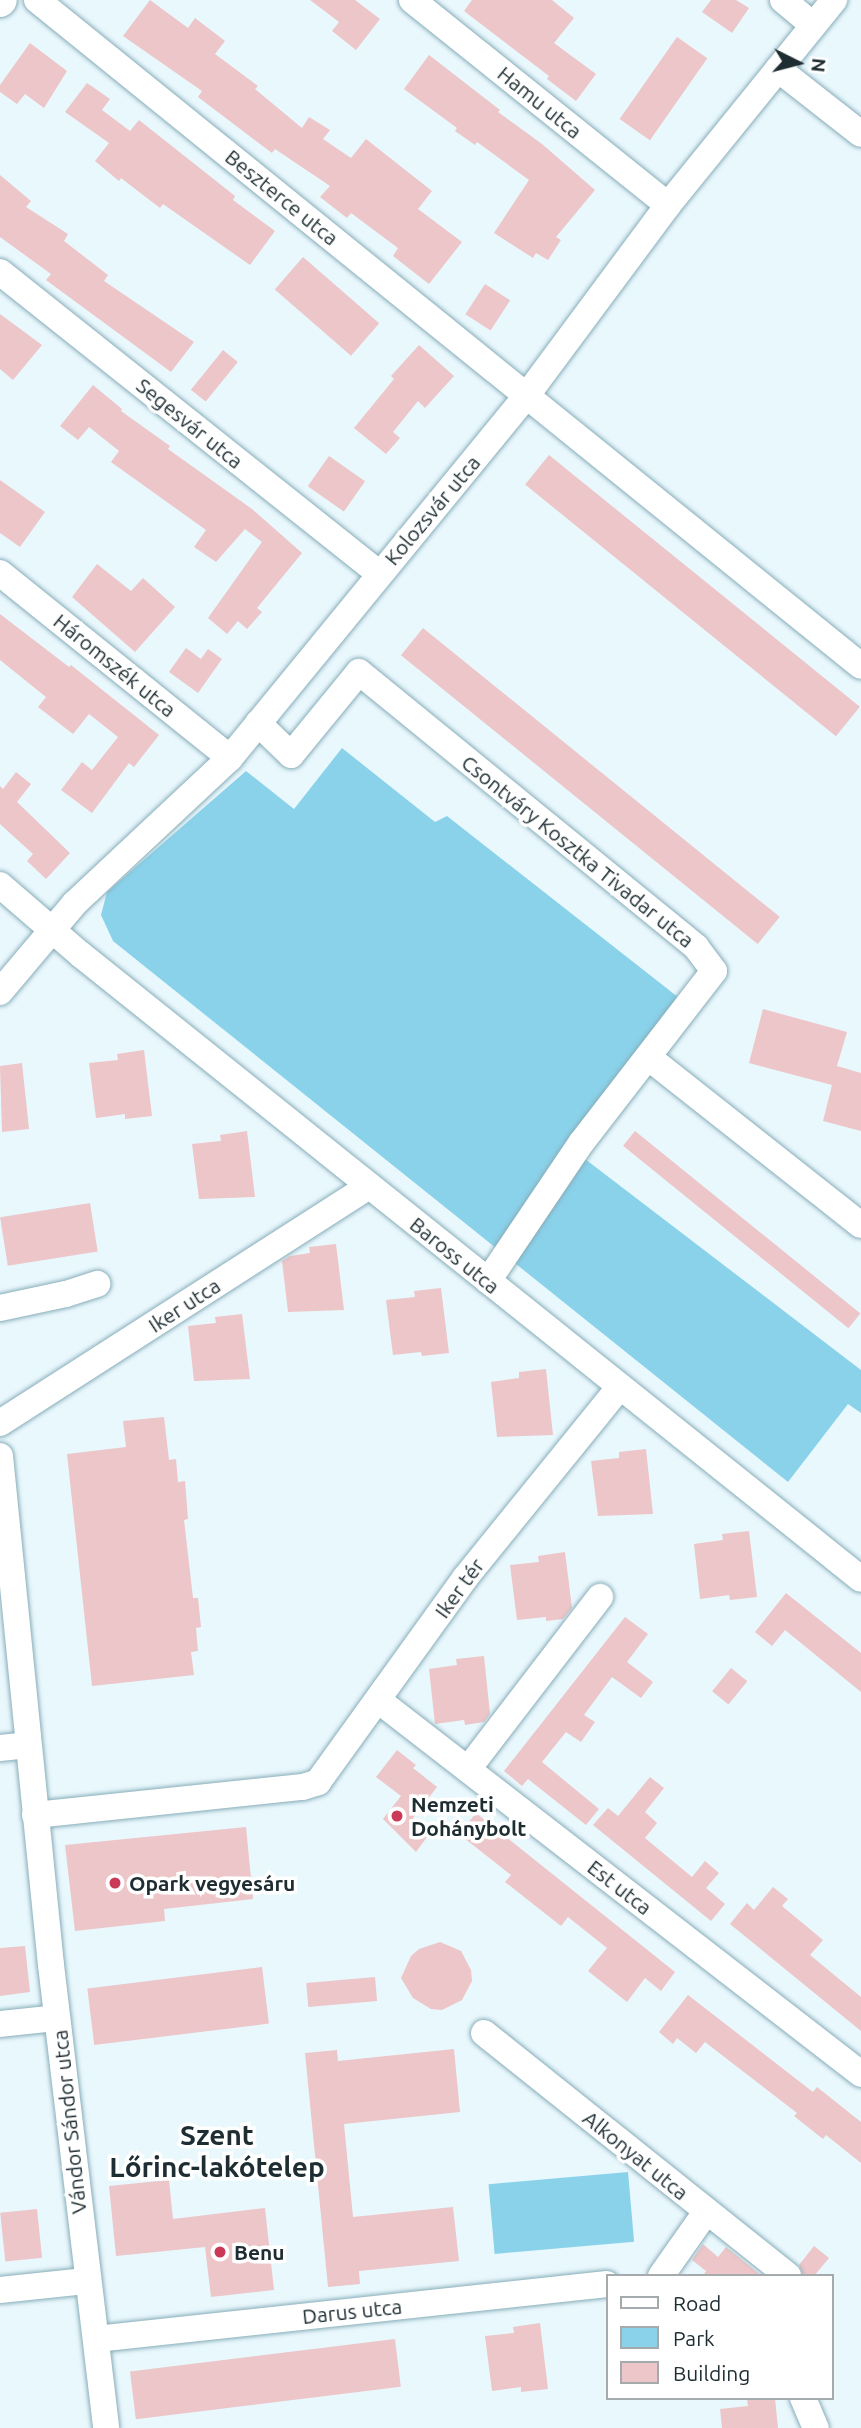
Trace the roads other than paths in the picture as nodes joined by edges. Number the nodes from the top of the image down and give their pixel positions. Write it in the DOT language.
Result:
graph roads {
  1 [pos="37,0"];
  2 [pos="412,0"];
  3 [pos="783,0"];
  4 [pos="834,0"];
  5 [pos="813,25"];
  6 [pos="778,69"];
  7 [pos="861,134"];
  8 [pos="668,205"];
  9 [pos="0,272"];
  10 [pos="527,395"];
  11 [pos="0,573"];
  12 [pos="379,574"];
  13 [pos="861,666"];
  14 [pos="258,723"];
  15 [pos="230,758"];
  16 [pos="0,885"];
  17 [pos="53,928"];
  18 [pos="0,992"];
  19 [pos="648,1058"];
  20 [pos="369,1186"];
  21 [pos="861,1225"];
  22 [pos="488,1281"];
  23 [pos="97,1284"];
  24 [pos="0,1308"];
  25 [pos="619,1388"];
  26 [pos="0,1423"];
  27 [pos="0,1456"];
  28 [pos="861,1579"];
  29 [pos="600,1597"];
  30 [pos="378,1700"];
  31 [pos="28,1745"];
  32 [pos="0,1748"];
  33 [pos="468,1769"];
  34 [pos="35,1815"];
  35 [pos="57,2018"];
  36 [pos="0,2024"];
  37 [pos="484,2033"];
  38 [pos="861,2074"];
  39 [pos="706,2212"];
  40 [pos="662,2274"];
  41 [pos="785,2274"];
  42 [pos="86,2281"];
  43 [pos="606,2284"];
  44 [pos="0,2290"];
  45 [pos="96,2339"];
  46 [pos="804,2400"];
  47 [pos="106,2428"];
  48 [pos="816,2428"];
  1 -- 10 [label="street, Beszterce utca"];
  2 -- 8 [label="street, Hamu utca"];
  3 -- 5 [label="street"];
  4 -- 5 [label="street, Kolozsvár utca"];
  5 -- 6 [label="street, Kolozsvár utca"];
  6 -- 7 [label="street"];
  6 -- 8 [label="street, Kolozsvár utca"];
  8 -- 10 [label="street, Kolozsvár utca"];
  9 -- 12 [label="street, Segesvár utca"];
  10 -- 12 [label="street, Kolozsvár utca"];
  10 -- 13 [label="street"];
  11 -- 15 [label="street, Háromszék utca"];
  12 -- 14 [label="street, Kolozsvár utca"];
  14 -- 15 [label="street, Kolozsvár utca"];
  14 -- 19 [label="street, Csontváry Kosztka Tivadar utca"];
  15 -- 17 [label="street, Kolozsvár utca"];
  16 -- 17 [label="street, Baross utca"];
  17 -- 18 [label="street, Kolozsvár utca"];
  17 -- 20 [label="street, Baross utca"];
  19 -- 21 [label="street"];
  19 -- 22 [label="street"];
  20 -- 22 [label="street, Baross utca"];
  20 -- 26 [label="street, Iker utca"];
  22 -- 25 [label="street, Baross utca"];
  23 -- 24 [label="street"];
  25 -- 28 [label="street, Baross utca"];
  25 -- 30 [label="street, Iker tér"];
  27 -- 31 [label="street, Vándor Sándor utca"];
  29 -- 33 [label="street"];
  30 -- 33 [label="street, Est utca"];
  30 -- 34 [label="street, Iker tér"];
  31 -- 32 [label="street"];
  31 -- 34 [label="street, Vándor Sándor utca"];
  33 -- 38 [label="street, Est utca"];
  34 -- 35 [label="street, Vándor Sándor utca"];
  35 -- 36 [label="street"];
  35 -- 42 [label="street, Vándor Sándor utca"];
  37 -- 39 [label="street, Alkonyat utca"];
  39 -- 40 [label="street"];
  39 -- 41 [label="street, Alkonyat utca"];
  42 -- 44 [label="street"];
  42 -- 45 [label="street, Vándor Sándor utca"];
  43 -- 45 [label="street, Darus utca"];
  45 -- 47 [label="street, Vándor Sándor utca"];
  46 -- 48 [label="street"];
}
